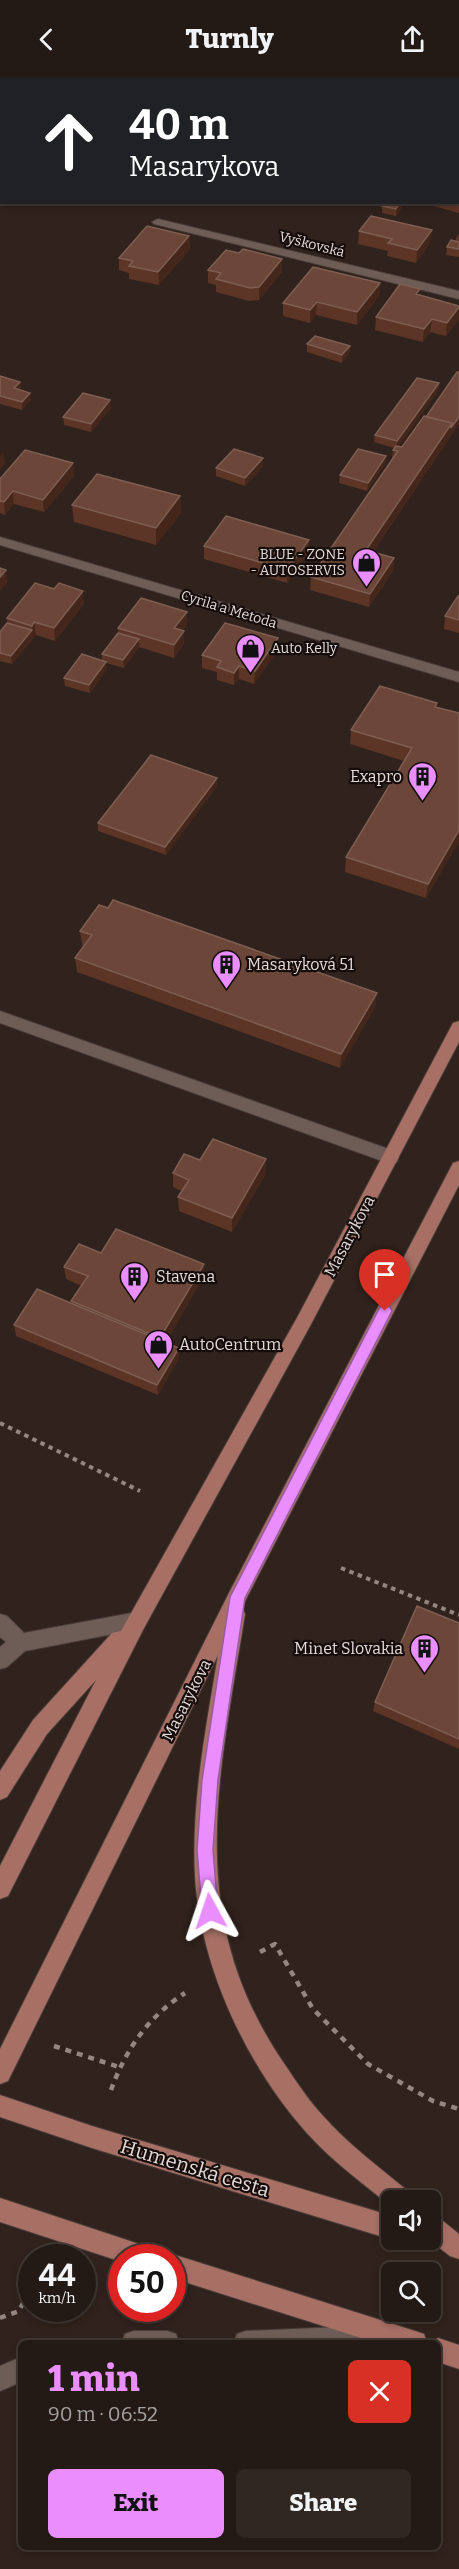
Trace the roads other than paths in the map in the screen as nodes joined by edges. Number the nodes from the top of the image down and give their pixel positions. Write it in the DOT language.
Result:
graph roads {
  1 [pos="158,222"];
  2 [pos="459,295"];
  3 [pos="0,541"];
  4 [pos="459,677"];
  5 [pos="0,1017"];
  6 [pos="459,1027"];
  7 [pos="391,1157"];
  8 [pos="459,1168"];
  9 [pos="237,1597"];
  10 [pos="137,1621"];
  11 [pos="0,1623"];
  12 [pos="20,1643"];
  13 [pos="0,1650"];
  14 [pos="0,1660"];
  15 [pos="0,1790"];
  16 [pos="0,1888"];
  17 [pos="0,2073"];
  18 [pos="0,2106"];
  19 [pos="389,2190"];
  20 [pos="0,2210"];
  21 [pos="381,2225"];
  22 [pos="441,2234"];
  23 [pos="441,2243"];
  24 [pos="108,2246"];
  25 [pos="458,2248"];
  26 [pos="186,2270"];
  27 [pos="406,2340"];
  28 [pos="441,2351"];
  29 [pos="459,2357"];
  30 [pos="18,2371"];
  31 [pos="0,2379"];
  1 -- 2 [label="street, Vyškovská"];
  3 -- 4 [label="street, Cyrila a Metoda"];
  5 -- 7 [label="street"];
  6 -- 7 [label="main road, Masarykova"];
  7 -- 10 [label="main road, Masarykova"];
  8 -- 9 [label="main road, Masarykova"];
  9 -- 17 [label="main road, Masarykova"];
  9 -- 19 [label="main road"];
  10 -- 12 [label="street"];
  10 -- 15 [label="main road"];
  10 -- 16 [label="main road, Masarykova"];
  11 -- 12 [label="street"];
  12 -- 13 [label="street"];
  12 -- 14 [label="street"];
  18 -- 21 [label="main road, Humenská cesta"];
  20 -- 24 [label="main road"];
  22 -- 25 [label="main road"];
  23 -- 25 [label="main road"];
  26 -- 27 [label="main road"];
  28 -- 29 [label="main road"];
  30 -- 31 [label="street"];
}
